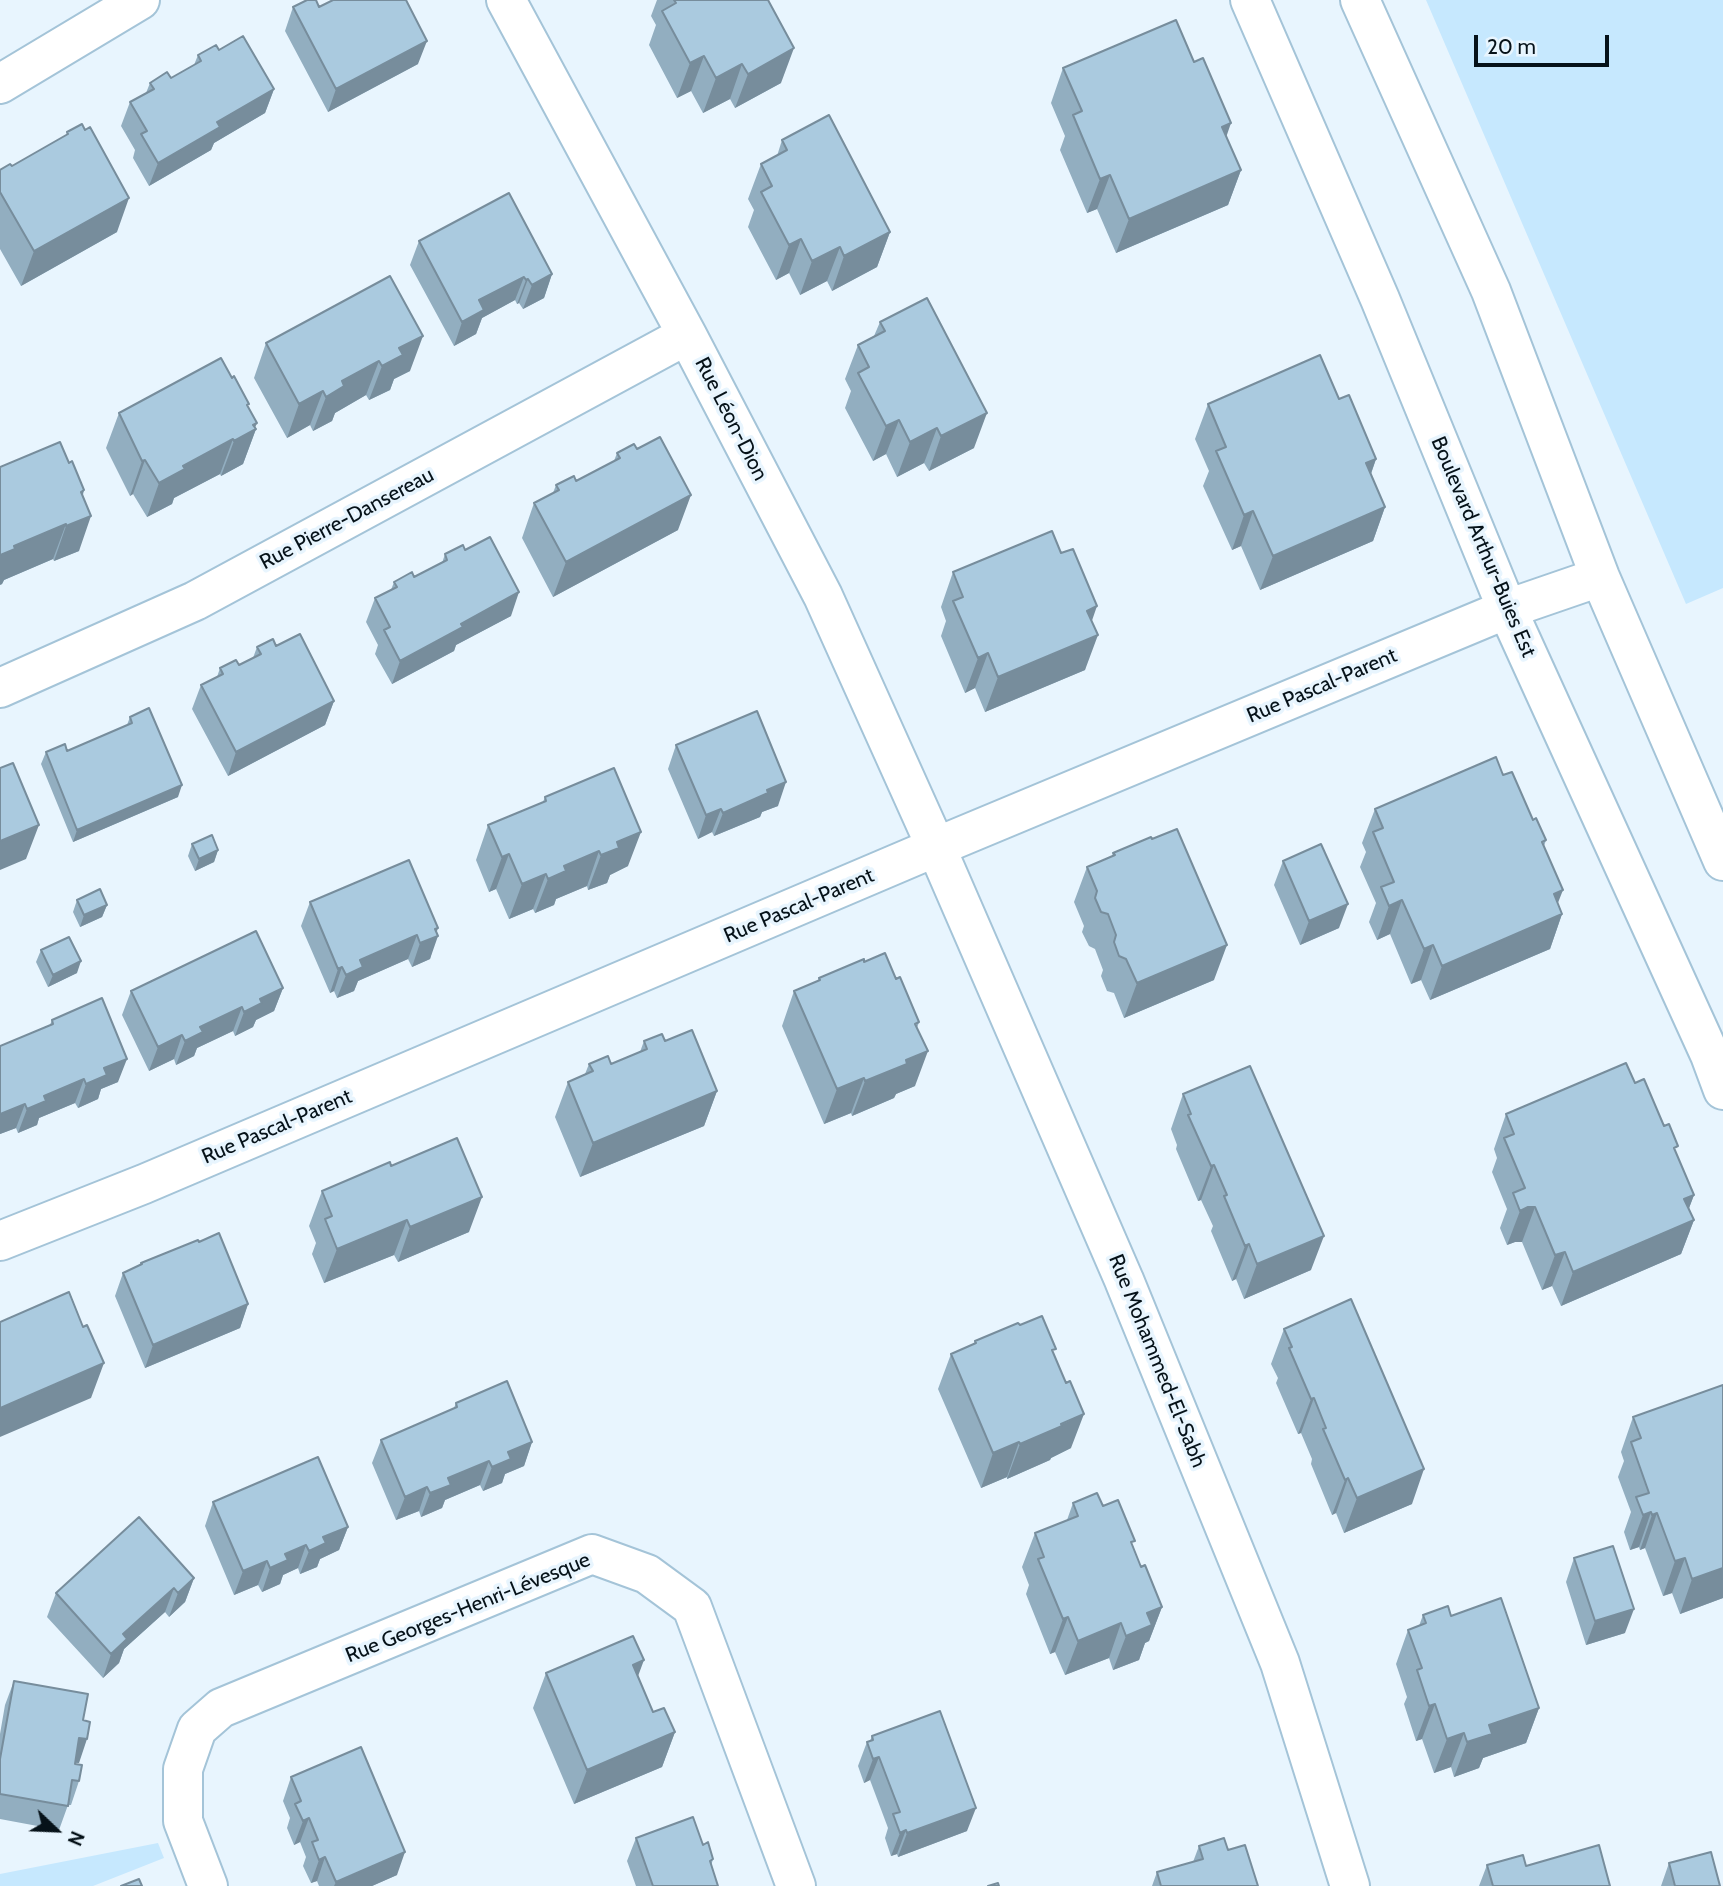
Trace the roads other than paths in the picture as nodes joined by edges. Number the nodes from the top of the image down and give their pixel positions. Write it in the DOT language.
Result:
graph roads {
  1 [pos="140,0"];
  2 [pos="506,0"];
  3 [pos="1250,0"];
  4 [pos="1360,0"];
  5 [pos="0,84"];
  6 [pos="687,335"];
  7 [pos="1600,577"];
  8 [pos="1507,609"];
  9 [pos="0,688"];
  10 [pos="936,847"];
  11 [pos="1723,861"];
  12 [pos="1723,1090"];
  13 [pos="0,1241"];
  14 [pos="208,1886"];
  15 [pos="796,1886"];
  16 [pos="1350,1886"];
  1 -- 5 [label="street"];
  2 -- 6 [label="street, Rue Léon-Dion"];
  3 -- 8 [label="street, Boulevard Arthur-Buies Est"];
  4 -- 7 [label="street"];
  6 -- 9 [label="street, Rue Pierre-Dansereau"];
  6 -- 10 [label="street, Rue Léon-Dion"];
  7 -- 8 [label="street, Rue Pascal-Parent"];
  7 -- 11 [label="street"];
  8 -- 10 [label="street, Rue Pascal-Parent"];
  8 -- 12 [label="street, Boulevard Arthur-Buies Est"];
  10 -- 13 [label="street, Rue Pascal-Parent"];
  10 -- 16 [label="street, Rue Mohammed-El-Sabh"];
  14 -- 15 [label="street, Rue Georges-Henri-Lévesque"];
}
